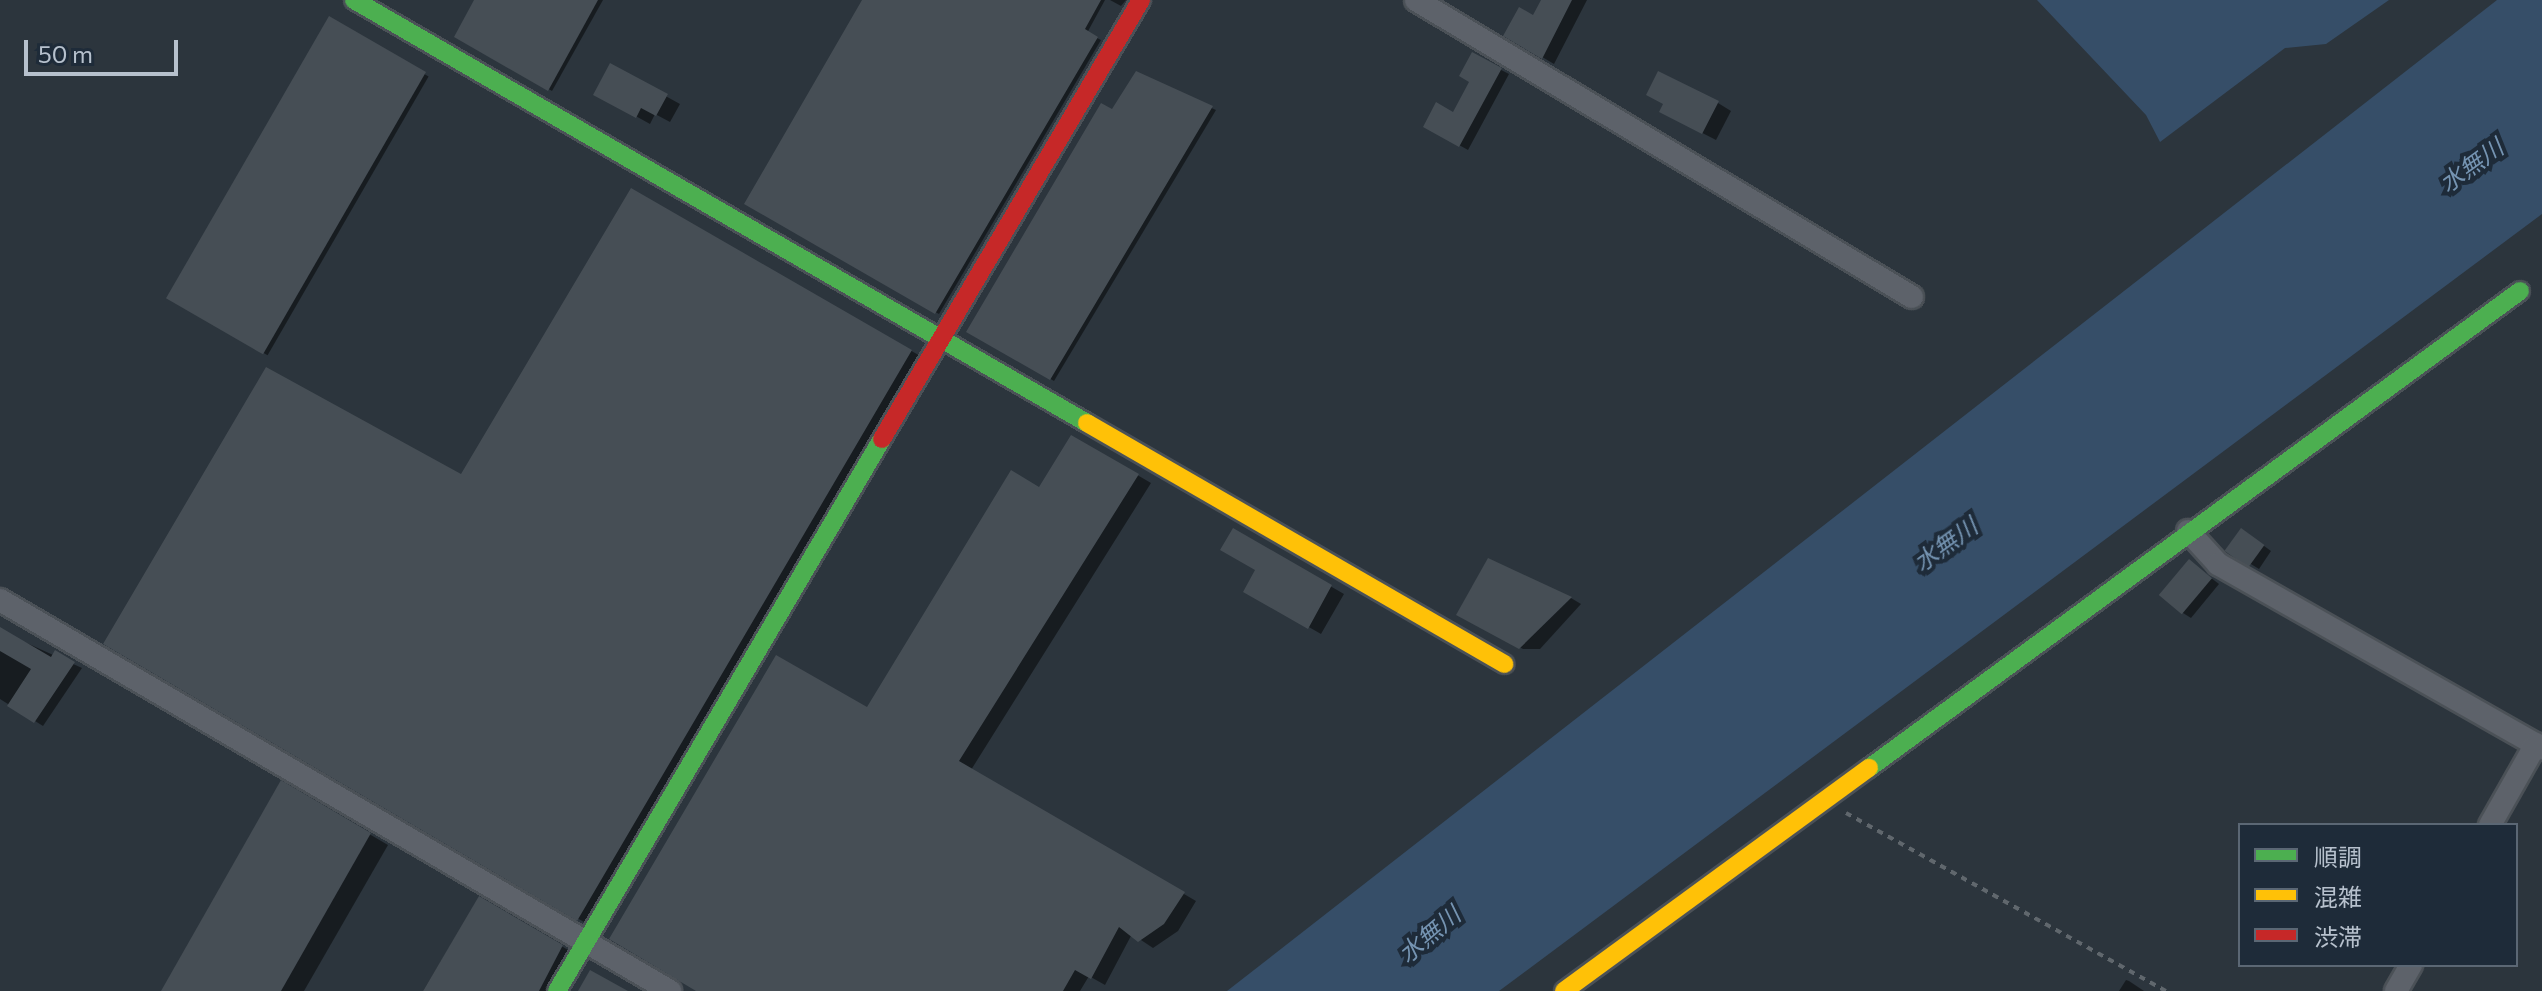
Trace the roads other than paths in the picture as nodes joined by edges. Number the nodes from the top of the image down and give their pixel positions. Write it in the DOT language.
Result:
graph roads {
  1 [pos="354,0"];
  2 [pos="1141,0"];
  3 [pos="1416,0"];
  4 [pos="2520,291"];
  5 [pos="1912,297"];
  6 [pos="939,334"];
  7 [pos="2188,531"];
  8 [pos="0,600"];
  9 [pos="1505,664"];
  10 [pos="2539,746"];
  11 [pos="2491,823"];
  12 [pos="585,941"];
  13 [pos="2410,967"];
  14 [pos="557,991"];
  15 [pos="670,991"];
  16 [pos="1564,991"];
  17 [pos="2396,991"];
  1 -- 6 [label="street"];
  2 -- 6 [label="street"];
  3 -- 5 [label="street"];
  4 -- 7 [label="street"];
  6 -- 9 [label="street"];
  6 -- 12 [label="street"];
  7 -- 10 [label="street"];
  7 -- 16 [label="street"];
  8 -- 12 [label="street"];
  10 -- 11 [label="street"];
  12 -- 14 [label="street"];
  12 -- 15 [label="street"];
  13 -- 17 [label="street"];
}
